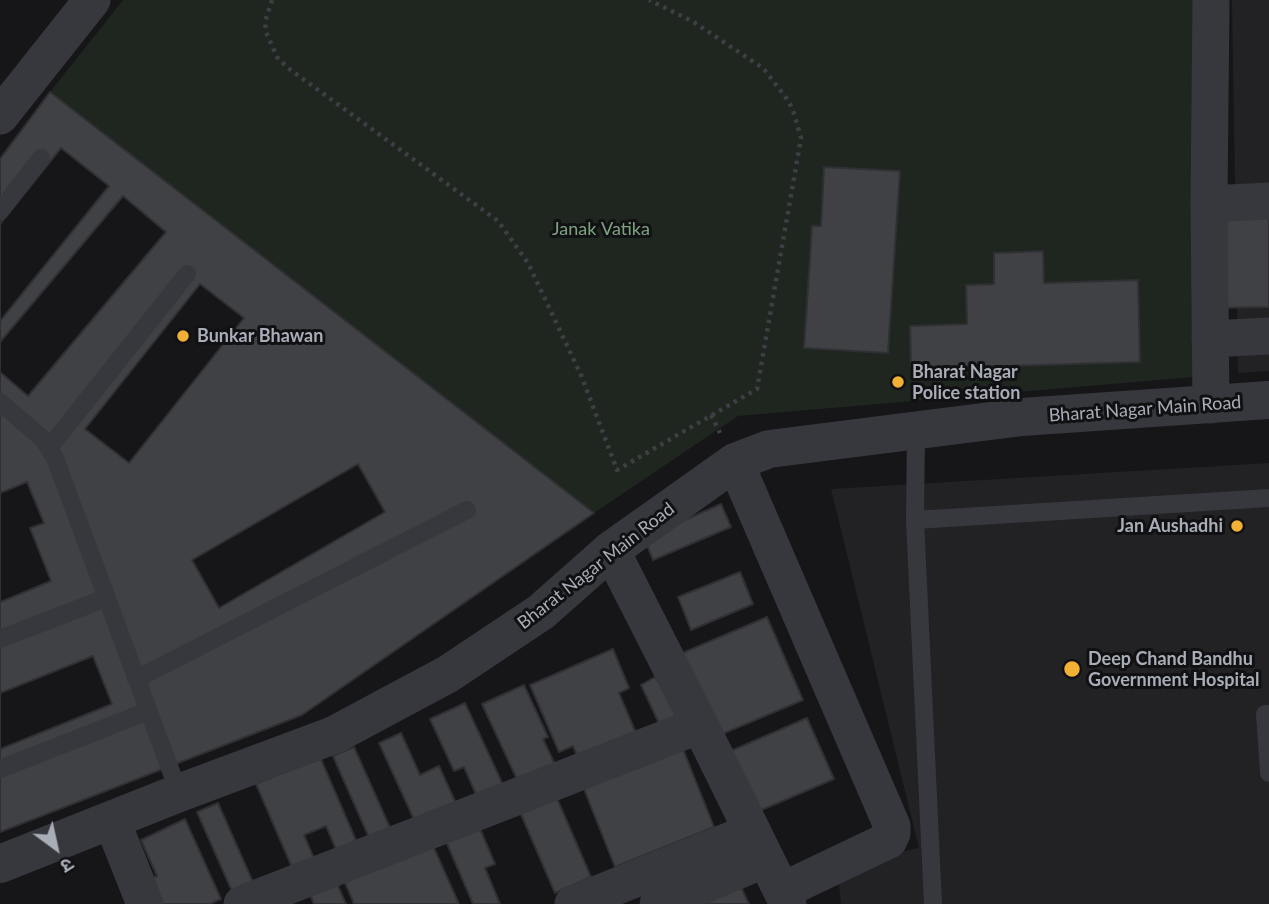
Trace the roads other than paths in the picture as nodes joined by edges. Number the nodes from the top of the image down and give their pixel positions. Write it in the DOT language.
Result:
graph roads {
  1 [pos="92,0"];
  2 [pos="1211,0"];
  3 [pos="0,116"];
  4 [pos="41,158"];
  5 [pos="1269,201"];
  6 [pos="1209,204"];
  7 [pos="0,211"];
  8 [pos="187,274"];
  9 [pos="1269,336"];
  10 [pos="1210,339"];
  11 [pos="1269,400"];
  12 [pos="0,402"];
  13 [pos="1211,405"];
  14 [pos="916,431"];
  15 [pos="49,448"];
  16 [pos="735,462"];
  17 [pos="1269,498"];
  18 [pos="467,510"];
  19 [pos="915,520"];
  20 [pos="611,550"];
  21 [pos="106,598"];
  22 [pos="0,639"];
  23 [pos="136,679"];
  24 [pos="148,711"];
  25 [pos="1269,714"];
  26 [pos="700,725"];
  27 [pos="0,769"];
  28 [pos="1269,773"];
  29 [pos="179,793"];
  30 [pos="112,821"];
  31 [pos="0,864"];
  32 [pos="772,871"];
  33 [pos="145,904"];
  34 [pos="242,904"];
  35 [pos="573,904"];
  36 [pos="658,904"];
  37 [pos="933,904"];
  1 -- 3 [label="street"];
  2 -- 6 [label="street"];
  4 -- 7 [label="lane"];
  5 -- 6 [label="street"];
  6 -- 10 [label="street"];
  8 -- 15 [label="lane"];
  9 -- 10 [label="street"];
  10 -- 13 [label="street"];
  11 -- 13 [label="street, Bharat Nagar Main Road"];
  12 -- 15 [label="lane"];
  13 -- 14 [label="street, Bharat Nagar Main Road"];
  14 -- 16 [label="street, Bharat Nagar Main Road"];
  14 -- 19 [label="lane"];
  15 -- 21 [label="lane"];
  16 -- 20 [label="street, Bharat Nagar Main Road"];
  16 -- 32 [label="street"];
  17 -- 19 [label="lane"];
  18 -- 23 [label="lane"];
  19 -- 37 [label="lane"];
  20 -- 26 [label="street"];
  20 -- 29 [label="street, Bharat Nagar Main Road"];
  21 -- 22 [label="lane"];
  21 -- 23 [label="lane"];
  23 -- 24 [label="lane"];
  24 -- 27 [label="lane"];
  24 -- 29 [label="lane"];
  25 -- 28 [label="lane"];
  26 -- 32 [label="street"];
  26 -- 34 [label="street"];
  29 -- 30 [label="street, Bharat Nagar Main Road"];
  30 -- 31 [label="street, Bharat Nagar Main Road"];
  30 -- 33 [label="street"];
  32 -- 35 [label="street"];
  32 -- 36 [label="street"];
}
